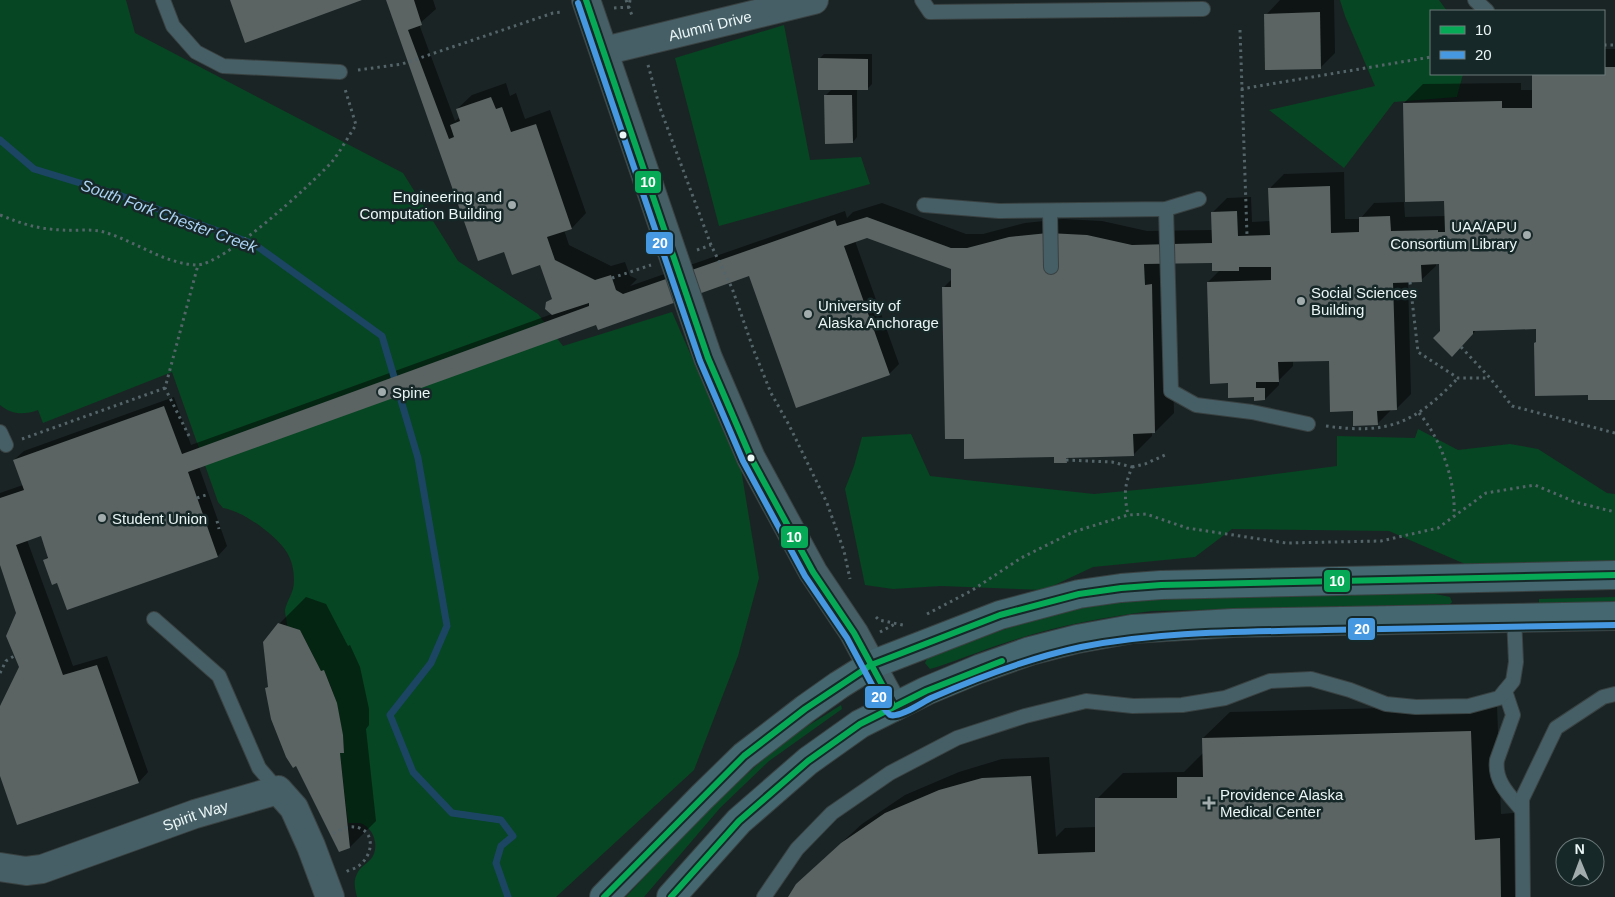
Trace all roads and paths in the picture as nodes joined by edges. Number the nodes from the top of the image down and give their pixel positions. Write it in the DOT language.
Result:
graph roads {
  1 [pos="163,0"];
  2 [pos="586,0"];
  3 [pos="630,0"];
  4 [pos="814,0"];
  5 [pos="922,0"];
  6 [pos="1475,0"];
  7 [pos="1137,5"];
  8 [pos="629,7"];
  9 [pos="1203,9"];
  10 [pos="1486,10"];
  11 [pos="553,13"];
  12 [pos="1240,30"];
  13 [pos="642,41"];
  14 [pos="604,51"];
  15 [pos="1430,57"];
  16 [pos="340,72"];
  17 [pos="1242,89"];
  18 [pos="1199,199"];
  19 [pos="924,205"];
  20 [pos="1166,209"];
  21 [pos="1050,211"];
  22 [pos="0,215"];
  23 [pos="1247,235"];
  24 [pos="655,264"];
  25 [pos="198,265"];
  26 [pos="1051,267"];
  27 [pos="612,278"];
  28 [pos="1410,282"];
  29 [pos="1461,347"];
  30 [pos="1458,378"];
  31 [pos="1490,378"];
  32 [pos="165,388"];
  33 [pos="1419,413"];
  34 [pos="1308,424"];
  35 [pos="0,432"];
  36 [pos="1615,433"];
  37 [pos="188,436"];
  38 [pos="6,445"];
  39 [pos="1165,456"];
  40 [pos="1066,460"];
  41 [pos="1132,466"];
  42 [pos="208,494"];
  43 [pos="197,498"];
  44 [pos="1615,512"];
  45 [pos="1128,515"];
  46 [pos="1454,516"];
  47 [pos="217,521"];
  48 [pos="219,528"];
  49 [pos="1615,575"];
  50 [pos="851,583"];
  51 [pos="873,615"];
  52 [pos="924,615"];
  53 [pos="1615,616"];
  54 [pos="1514,617"];
  55 [pos="154,618"];
  56 [pos="910,622"];
  57 [pos="14,656"];
  58 [pos="6,660"];
  59 [pos="0,663"];
  60 [pos="872,664"];
  61 [pos="0,673"];
  62 [pos="1505,691"];
  63 [pos="1615,694"];
  64 [pos="894,707"];
  65 [pos="278,790"];
  66 [pos="1522,810"];
  67 [pos="328,836"];
  68 [pos="0,867"];
  69 [pos="344,872"];
  70 [pos="330,897"];
  71 [pos="604,897"];
  72 [pos="671,897"];
  73 [pos="764,897"];
  74 [pos="1522,897"];
  1 -- 16 [label="lane"];
  2 -- 14 [label="street"];
  3 -- 8 [label="path"];
  4 -- 13 [label="street, Alumni Drive"];
  5 -- 7 [label="lane"];
  6 -- 10 [label="lane"];
  7 -- 9 [label="lane"];
  11 -- 16 [label="path"];
  12 -- 17 [label="path"];
  13 -- 14 [label="street, Alumni Drive"];
  13 -- 50 [label="path"];
  14 -- 60 [label="street"];
  15 -- 17 [label="path"];
  16 -- 25 [label="path"];
  17 -- 23 [label="path"];
  18 -- 20 [label="lane"];
  19 -- 21 [label="lane"];
  20 -- 21 [label="lane"];
  20 -- 34 [label="lane"];
  21 -- 26 [label="lane"];
  22 -- 25 [label="path"];
  24 -- 27 [label="path"];
  25 -- 32 [label="path"];
  28 -- 30 [label="path"];
  29 -- 31 [label="path"];
  30 -- 31 [label="path"];
  30 -- 33 [label="path"];
  31 -- 36 [label="path"];
  32 -- 37 [label="path"];
  32 -- 38 [label="path"];
  33 -- 34 [label="path"];
  33 -- 46 [label="path"];
  35 -- 38 [label="lane"];
  39 -- 41 [label="path"];
  40 -- 41 [label="path"];
  41 -- 45 [label="path"];
  42 -- 43 [label="path"];
  44 -- 46 [label="path"];
  45 -- 46 [label="path"];
  45 -- 52 [label="path"];
  47 -- 48 [label="path"];
  49 -- 60 [label="main road"];
  51 -- 56 [label="path"];
  53 -- 54 [label="main road"];
  54 -- 62 [label="lane"];
  54 -- 64 [label="main road"];
  55 -- 65 [label="lane"];
  57 -- 58 [label="path"];
  58 -- 59 [label="path"];
  58 -- 61 [label="path"];
  60 -- 64 [label="street"];
  60 -- 71 [label="main road"];
  62 -- 66 [label="lane"];
  62 -- 73 [label="lane"];
  63 -- 66 [label="lane"];
  64 -- 72 [label="main road"];
  65 -- 68 [label="street, Spirit Way"];
  65 -- 70 [label="street"];
  66 -- 74 [label="lane"];
  67 -- 69 [label="path"];
}
